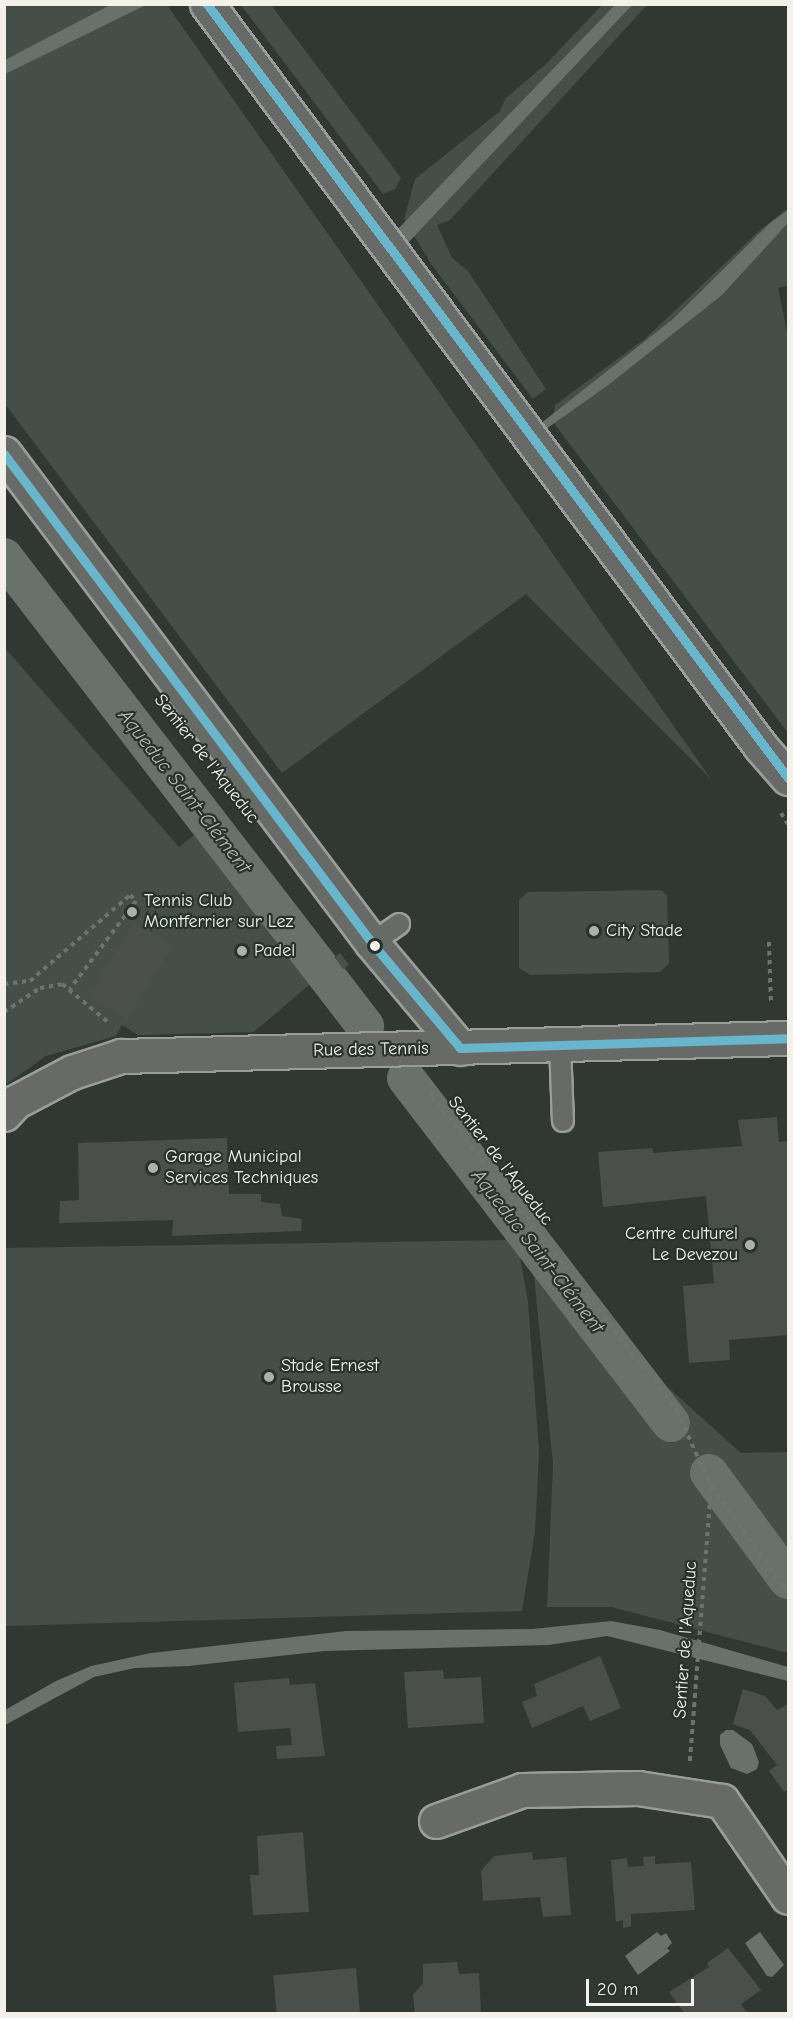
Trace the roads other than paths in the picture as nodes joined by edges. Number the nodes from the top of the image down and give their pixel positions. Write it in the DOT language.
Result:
graph roads {
  1 [pos="207,4"];
  2 [pos="4,453"];
  3 [pos="761,747"];
  4 [pos="789,778"];
  5 [pos="789,793"];
  6 [pos="399,924"];
  7 [pos="372,944"];
  8 [pos="780,1038"];
  9 [pos="560,1044"];
  10 [pos="460,1048"];
  11 [pos="4,1114"];
  12 [pos="563,1121"];
  13 [pos="436,1821"];
  14 [pos="789,1897"];
  1 -- 3 [label="street"];
  2 -- 7 [label="street"];
  3 -- 4 [label="street"];
  3 -- 5 [label="street"];
  6 -- 7 [label="lane"];
  7 -- 10 [label="street"];
  8 -- 9 [label="street, Rue des Tennis"];
  9 -- 10 [label="street, Rue des Tennis"];
  9 -- 12 [label="lane"];
  10 -- 11 [label="street, Rue des Tennis"];
  13 -- 14 [label="street"];
}
